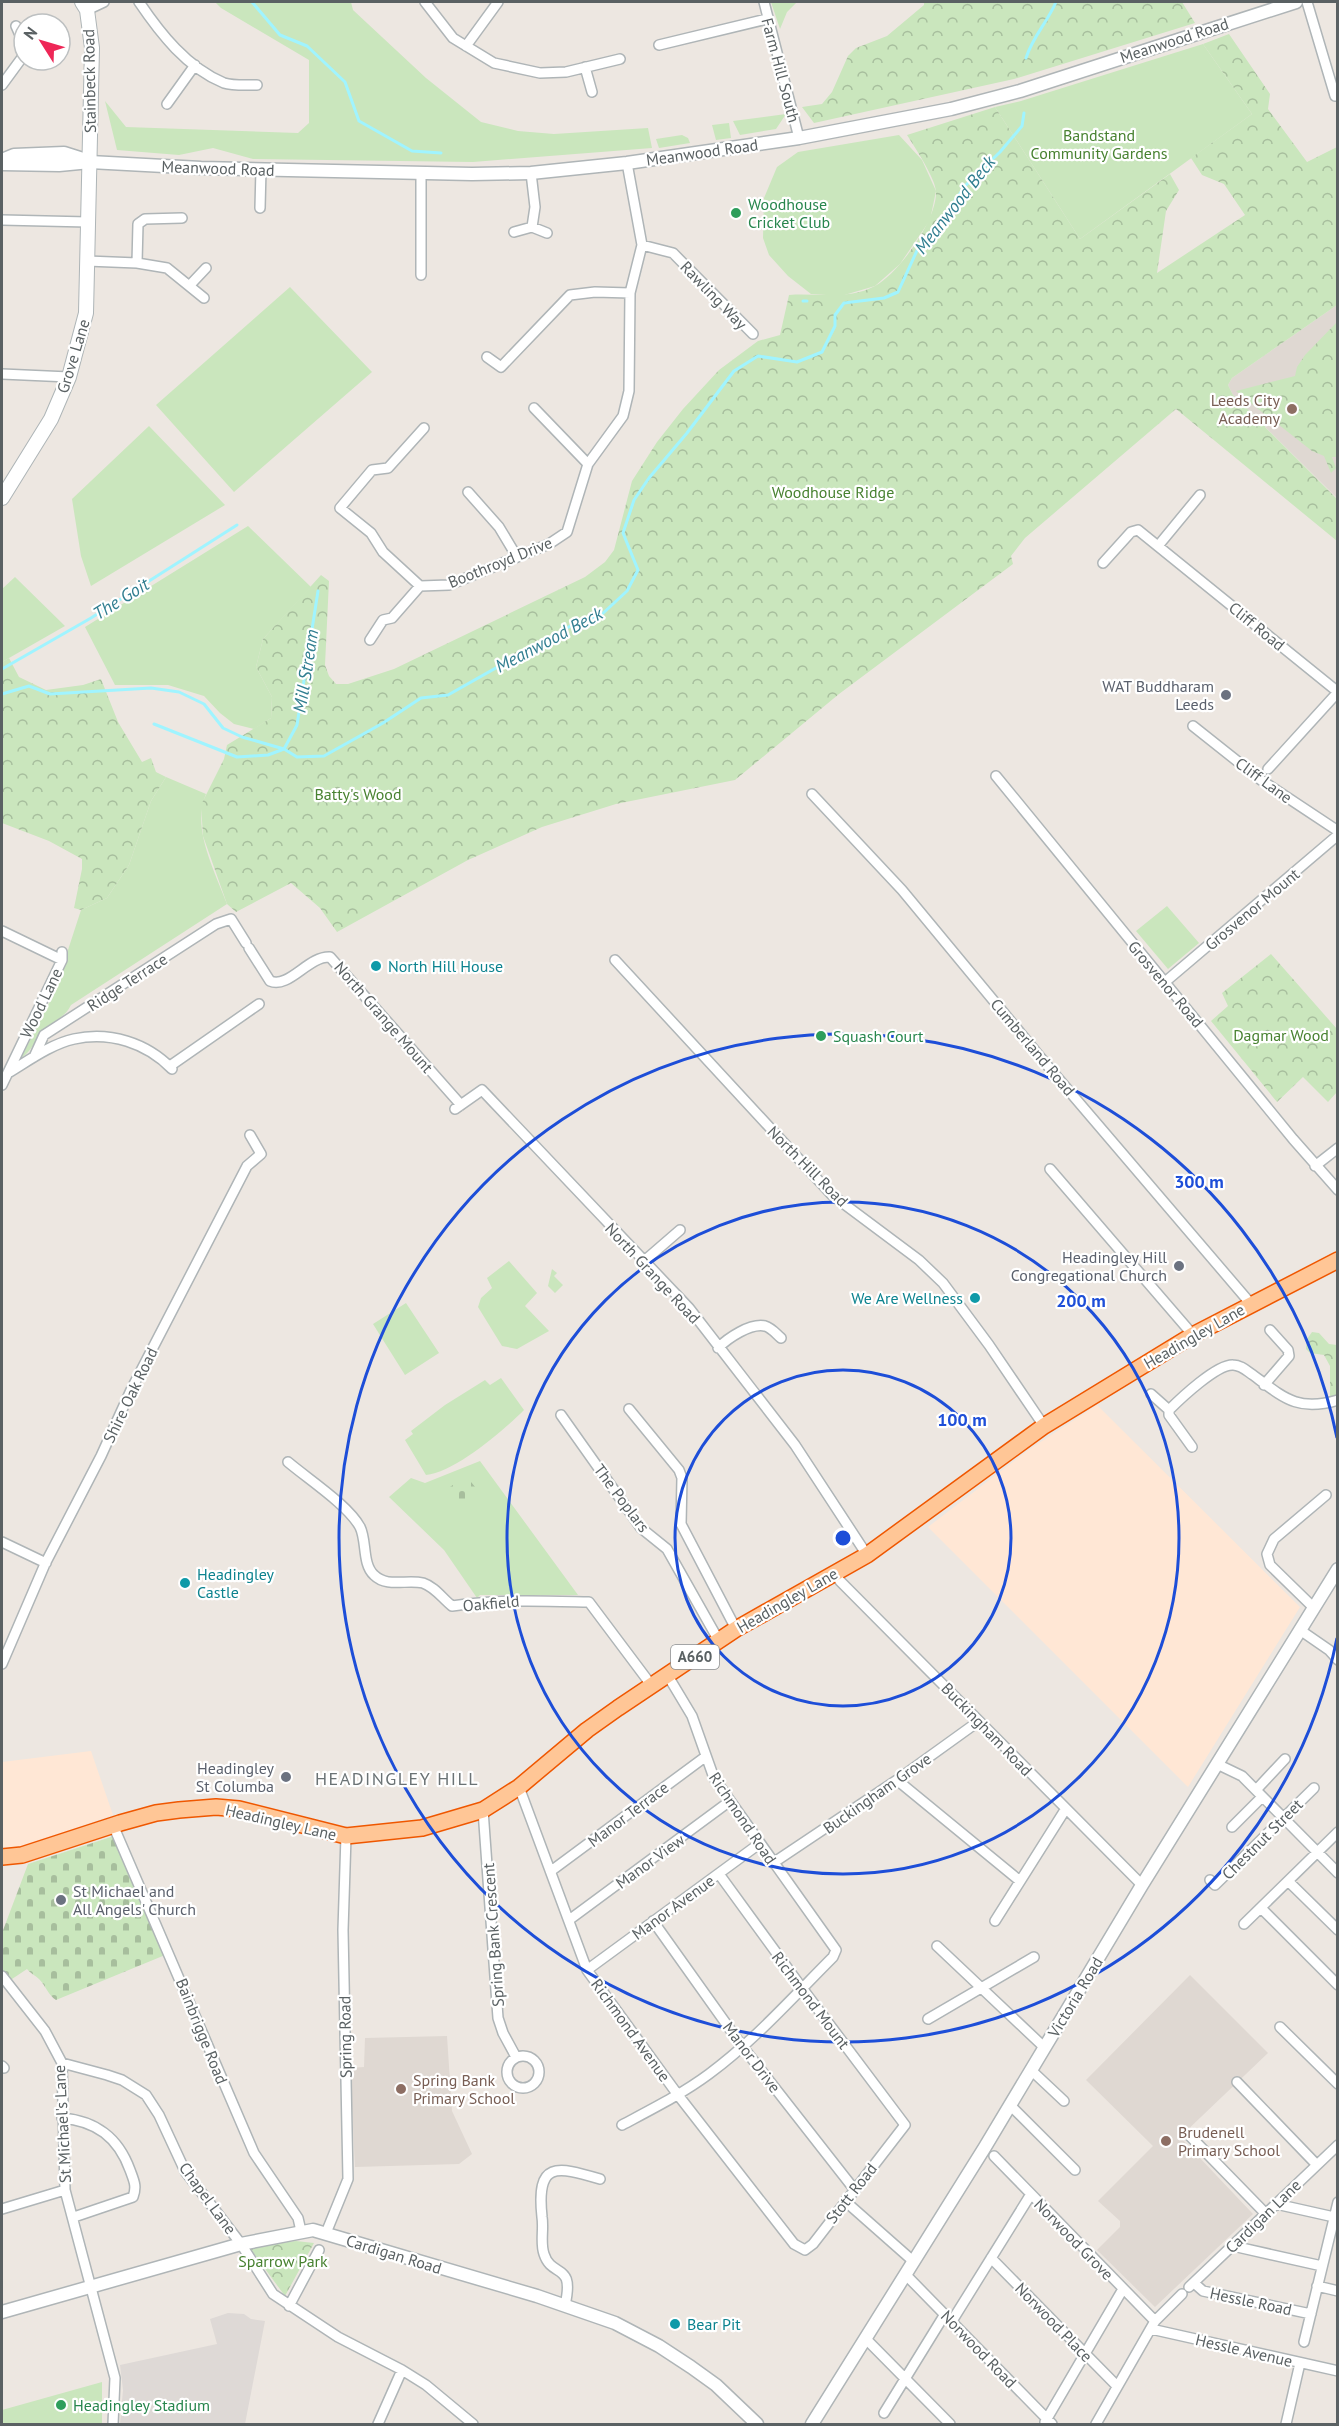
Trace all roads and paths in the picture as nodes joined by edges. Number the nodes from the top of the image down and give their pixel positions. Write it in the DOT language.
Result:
graph roads {
  1 [pos="104,2"];
  2 [pos="139,2"];
  3 [pos="425,2"];
  4 [pos="498,2"];
  5 [pos="764,2"];
  6 [pos="1296,2"];
  7 [pos="1307,2"];
  8 [pos="1271,5"];
  9 [pos="84,6"];
  10 [pos="767,19"];
  11 [pos="659,45"];
  12 [pos="466,46"];
  13 [pos="620,58"];
  14 [pos="195,65"];
  15 [pos="585,68"];
  16 [pos="12,71"];
  17 [pos="2,85"];
  18 [pos="257,85"];
  19 [pos="592,92"];
  20 [pos="1335,96"];
  21 [pos="167,104"];
  22 [pos="799,138"];
  23 [pos="2,162"];
  24 [pos="90,162"];
  25 [pos="627,164"];
  26 [pos="261,169"];
  27 [pos="421,173"];
  28 [pos="531,173"];
  29 [pos="260,208"];
  30 [pos="182,218"];
  31 [pos="2,220"];
  32 [pos="88,222"];
  33 [pos="532,227"];
  34 [pos="514,232"];
  35 [pos="547,234"];
  36 [pos="642,245"];
  37 [pos="87,261"];
  38 [pos="137,263"];
  39 [pos="206,268"];
  40 [pos="420,275"];
  41 [pos="190,285"];
  42 [pos="630,293"];
  43 [pos="204,298"];
  44 [pos="753,334"];
  45 [pos="487,357"];
  46 [pos="2,374"];
  47 [pos="69,377"];
  48 [pos="534,408"];
  49 [pos="424,428"];
  50 [pos="588,464"];
  51 [pos="468,492"];
  52 [pos="1200,495"];
  53 [pos="2,498"];
  54 [pos="1158,546"];
  55 [pos="517,557"];
  56 [pos="1103,563"];
  57 [pos="420,586"];
  58 [pos="370,640"];
  59 [pos="1338,692"];
  60 [pos="1193,726"];
  61 [pos="1268,769"];
  62 [pos="996,776"];
  63 [pos="812,794"];
  64 [pos="1338,831"];
  65 [pos="1338,835"];
  66 [pos="231,919"];
  67 [pos="2,931"];
  68 [pos="615,960"];
  69 [pos="1165,982"];
  70 [pos="259,1004"];
  71 [pos="34,1057"];
  72 [pos="8,1073"];
  73 [pos="2,1085"];
  74 [pos="458,1107"];
  75 [pos="250,1136"];
  76 [pos="1338,1148"];
  77 [pos="1316,1166"];
  78 [pos="1050,1169"];
  79 [pos="1338,1190"];
  80 [pos="680,1230"];
  81 [pos="1338,1260"];
  82 [pos="643,1262"];
  83 [pos="1251,1304"];
  84 [pos="1270,1330"];
  85 [pos="1193,1335"];
  86 [pos="781,1338"];
  87 [pos="718,1348"];
  88 [pos="1264,1385"];
  89 [pos="1151,1394"];
  90 [pos="1338,1400"];
  91 [pos="629,1409"];
  92 [pos="1169,1410"];
  93 [pos="561,1415"];
  94 [pos="1044,1426"];
  95 [pos="1192,1447"];
  96 [pos="288,1462"];
  97 [pos="1326,1495"];
  98 [pos="2,1542"];
  99 [pos="867,1555"];
  100 [pos="46,1563"];
  101 [pos="1338,1569"];
  102 [pos="834,1572"];
  103 [pos="1314,1608"];
  104 [pos="736,1629"];
  105 [pos="1300,1630"];
  106 [pos="718,1641"];
  107 [pos="1338,1660"];
  108 [pos="2,1664"];
  109 [pos="668,1676"];
  110 [pos="652,1686"];
  111 [pos="979,1721"];
  112 [pos="705,1757"];
  113 [pos="1285,1759"];
  114 [pos="1217,1764"];
  115 [pos="897,1780"];
  116 [pos="519,1787"];
  117 [pos="1314,1788"];
  118 [pos="1259,1793"];
  119 [pos="730,1801"];
  120 [pos="483,1810"];
  121 [pos="1065,1810"];
  122 [pos="1283,1817"];
  123 [pos="113,1825"];
  124 [pos="1232,1827"];
  125 [pos="1338,1832"];
  126 [pos="346,1836"];
  127 [pos="759,1844"];
  128 [pos="1317,1852"];
  129 [pos="2,1857"];
  130 [pos="773,1863"];
  131 [pos="551,1871"];
  132 [pos="1338,1873"];
  133 [pos="719,1874"];
  134 [pos="1210,1880"];
  135 [pos="1020,1881"];
  136 [pos="1288,1881"];
  137 [pos="1142,1885"];
  138 [pos="1261,1908"];
  139 [pos="569,1920"];
  140 [pos="653,1921"];
  141 [pos="995,1921"];
  142 [pos="1244,1924"];
  143 [pos="1338,1930"];
  144 [pos="937,1946"];
  145 [pos="1034,1957"];
  146 [pos="587,1970"];
  147 [pos="2,1976"];
  148 [pos="1338,1985"];
  149 [pos="802,1988"];
  150 [pos="981,1988"];
  151 [pos="928,2019"];
  152 [pos="1280,2027"];
  153 [pos="742,2046"];
  154 [pos="1045,2048"];
  155 [pos="516,2057"];
  156 [pos="62,2063"];
  157 [pos="1031,2070"];
  158 [pos="1237,2082"];
  159 [pos="1338,2084"];
  160 [pos="678,2095"];
  161 [pos="1064,2102"];
  162 [pos="1010,2105"];
  163 [pos="62,2118"];
  164 [pos="905,2125"];
  165 [pos="622,2126"];
  166 [pos="1189,2135"];
  167 [pos="1338,2145"];
  168 [pos="994,2156"];
  169 [pos="1317,2165"];
  170 [pos="1075,2170"];
  171 [pos="600,2179"];
  172 [pos="854,2189"];
  173 [pos="65,2190"];
  174 [pos="1031,2194"];
  175 [pos="845,2201"];
  176 [pos="1276,2204"];
  177 [pos="2,2209"];
  178 [pos="1336,2209"];
  179 [pos="1266,2214"];
  180 [pos="74,2217"];
  181 [pos="301,2231"];
  182 [pos="326,2233"];
  183 [pos="241,2244"];
  184 [pos="794,2244"];
  185 [pos="1233,2246"];
  186 [pos="319,2250"];
  187 [pos="991,2258"];
  188 [pos="913,2261"];
  189 [pos="1322,2266"];
  190 [pos="905,2274"];
  191 [pos="92,2286"];
  192 [pos="1317,2286"];
  193 [pos="1188,2288"];
  194 [pos="1123,2289"];
  195 [pos="1338,2290"];
  196 [pos="565,2305"];
  197 [pos="289,2306"];
  198 [pos="2,2312"];
  199 [pos="1311,2314"];
  200 [pos="948,2317"];
  201 [pos="1153,2325"];
  202 [pos="866,2339"];
  203 [pos="1304,2342"];
  204 [pos="1084,2354"];
  205 [pos="1300,2363"];
  206 [pos="402,2370"];
  207 [pos="1338,2371"];
  208 [pos="905,2379"];
  209 [pos="1117,2386"];
  210 [pos="884,2413"];
  211 [pos="1048,2423"];
  212 [pos="113,2424"];
  213 [pos="378,2424"];
  214 [pos="473,2424"];
  215 [pos="757,2424"];
  216 [pos="812,2424"];
  217 [pos="950,2424"];
  218 [pos="1096,2424"];
  219 [pos="1286,2424"];
  1 -- 9 [label="street"];
  2 -- 14 [label="street"];
  3 -- 12 [label="street"];
  4 -- 12 [label="street"];
  5 -- 10 [label="street, Farm Hill South"];
  6 -- 8 [label="street, Meanwood Road"];
  7 -- 20 [label="street"];
  8 -- 22 [label="street, Meanwood Road"];
  9 -- 24 [label="main road, Stainbeck Road"];
  10 -- 11 [label="street"];
  10 -- 22 [label="street, Farm Hill South"];
  12 -- 15 [label="street"];
  13 -- 15 [label="street"];
  14 -- 18 [label="street"];
  14 -- 21 [label="street"];
  15 -- 19 [label="street"];
  16 -- 17 [label="street"];
  22 -- 25 [label="street, Meanwood Road"];
  23 -- 24 [label="street, Meanwood Road"];
  24 -- 26 [label="street, Meanwood Road"];
  24 -- 32 [label="main road, Grove Lane"];
  25 -- 28 [label="street, Meanwood Road"];
  25 -- 36 [label="street, Boothroyd Drive"];
  26 -- 27 [label="street, Meanwood Road"];
  26 -- 29 [label="street"];
  27 -- 28 [label="street, Meanwood Road"];
  27 -- 40 [label="street"];
  28 -- 33 [label="street"];
  30 -- 38 [label="street"];
  31 -- 32 [label="street"];
  32 -- 37 [label="main road, Grove Lane"];
  33 -- 34 [label="street"];
  33 -- 35 [label="street"];
  36 -- 42 [label="street, Boothroyd Drive"];
  36 -- 44 [label="street, Rawling Way"];
  37 -- 38 [label="street"];
  37 -- 47 [label="main road, Grove Lane"];
  38 -- 41 [label="street"];
  39 -- 41 [label="street"];
  41 -- 43 [label="street"];
  42 -- 45 [label="street"];
  42 -- 50 [label="street, Boothroyd Drive"];
  46 -- 47 [label="street"];
  47 -- 53 [label="main road, Grove Lane"];
  48 -- 50 [label="street"];
  49 -- 57 [label="street"];
  50 -- 55 [label="street, Boothroyd Drive"];
  51 -- 55 [label="street"];
  52 -- 54 [label="street"];
  54 -- 56 [label="street, Cliff Road"];
  54 -- 59 [label="street, Cliff Road"];
  55 -- 57 [label="street, Boothroyd Drive"];
  57 -- 58 [label="street"];
  59 -- 61 [label="street"];
  60 -- 64 [label="street, Cliff Lane"];
  62 -- 69 [label="street, Grosvenor Road"];
  63 -- 83 [label="street, Cumberland Road"];
  65 -- 69 [label="street, Grosvenor Mount"];
  66 -- 71 [label="street, Ridge Terrace"];
  66 -- 74 [label="street, North Grange Mount"];
  67 -- 72 [label="street, Wood Lane"];
  68 -- 94 [label="street, North Hill Road"];
  69 -- 77 [label="street, Grosvenor Road"];
  70 -- 71 [label="street"];
  71 -- 72 [label="street"];
  72 -- 73 [label="street, Wood Lane"];
  74 -- 82 [label="street, North Grange Road"];
  75 -- 100 [label="street, Shire Oak Road"];
  76 -- 77 [label="street"];
  77 -- 79 [label="street, Grosvenor Road"];
  78 -- 85 [label="street"];
  80 -- 82 [label="street"];
  81 -- 83 [label="highway, Headingley Lane / A660"];
  82 -- 87 [label="street, North Grange Road"];
  83 -- 85 [label="highway, Headingley Lane / A660"];
  84 -- 88 [label="street"];
  85 -- 94 [label="highway, Headingley Lane / A660"];
  86 -- 87 [label="street"];
  87 -- 99 [label="street, North Grange Road"];
  88 -- 90 [label="street"];
  88 -- 92 [label="street"];
  89 -- 92 [label="street"];
  91 -- 104 [label="street"];
  92 -- 95 [label="street"];
  93 -- 106 [label="street, The Poplars"];
  94 -- 99 [label="highway, Headingley Lane / A660"];
  96 -- 110 [label="street, Oakfield"];
  97 -- 103 [label="street"];
  98 -- 100 [label="street"];
  99 -- 102 [label="highway, Headingley Lane / A660"];
  100 -- 108 [label="street, Shire Oak Road"];
  101 -- 103 [label="street, Victoria Road"];
  102 -- 104 [label="highway, Headingley Lane / A660"];
  102 -- 111 [label="street, Buckingham Road"];
  103 -- 105 [label="street, Victoria Road"];
  104 -- 106 [label="highway, Headingley Lane / A660"];
  105 -- 107 [label="street"];
  105 -- 114 [label="street, Victoria Road"];
  106 -- 109 [label="highway, Headingley Lane / A660"];
  109 -- 110 [label="highway, Headingley Lane / A660"];
  109 -- 112 [label="street, Richmond Road"];
  110 -- 116 [label="highway, Headingley Lane / A660"];
  111 -- 115 [label="street, Buckingham Grove"];
  111 -- 121 [label="street, Buckingham Road"];
  112 -- 119 [label="street, Richmond Road"];
  112 -- 131 [label="street, Manor Terrace"];
  113 -- 118 [label="street"];
  114 -- 118 [label="street"];
  114 -- 137 [label="street, Victoria Road"];
  115 -- 130 [label="street, Buckingham Grove"];
  115 -- 135 [label="street"];
  116 -- 120 [label="highway, Headingley Lane / A660"];
  116 -- 131 [label="street, Richmond Avenue"];
  117 -- 122 [label="street, Chestnut Street"];
  118 -- 122 [label="street"];
  118 -- 124 [label="street"];
  119 -- 127 [label="street, Richmond Road"];
  119 -- 139 [label="street, Manor View"];
  120 -- 126 [label="highway, Headingley Lane / A660"];
  120 -- 155 [label="street, Spring Bank Crescent"];
  121 -- 135 [label="street"];
  121 -- 137 [label="street, Buckingham Road"];
  122 -- 128 [label="street"];
  122 -- 134 [label="street, Chestnut Street"];
  123 -- 126 [label="highway, Headingley Lane / A660"];
  123 -- 129 [label="highway, Headingley Lane / A660"];
  123 -- 181 [label="street, Bainbrigge Road"];
  125 -- 128 [label="street"];
  126 -- 182 [label="street, Spring Road"];
  127 -- 130 [label="street, Richmond Road"];
  127 -- 133 [label="street, Manor Avenue"];
  128 -- 132 [label="street"];
  128 -- 136 [label="street"];
  130 -- 149 [label="street, Richmond Road"];
  131 -- 139 [label="street, Richmond Avenue"];
  133 -- 140 [label="street, Manor Avenue"];
  133 -- 149 [label="street, Richmond Mount"];
  135 -- 141 [label="street"];
  136 -- 138 [label="street"];
  136 -- 143 [label="street"];
  137 -- 154 [label="street, Victoria Road"];
  138 -- 142 [label="street"];
  138 -- 148 [label="street"];
  139 -- 146 [label="street, Richmond Avenue"];
  140 -- 146 [label="street, Manor Avenue"];
  140 -- 153 [label="street, Manor Drive"];
  144 -- 150 [label="street"];
  145 -- 150 [label="street"];
  146 -- 160 [label="street, Richmond Avenue"];
  147 -- 156 [label="street, St Michael's Lane"];
  149 -- 153 [label="street"];
  149 -- 164 [label="street, Richmond Mount"];
  150 -- 151 [label="street"];
  150 -- 154 [label="street"];
  152 -- 159 [label="street"];
  153 -- 160 [label="street"];
  153 -- 172 [label="street, Manor Drive"];
  154 -- 157 [label="street, Victoria Road"];
  156 -- 163 [label="street, St Michael's Lane"];
  156 -- 183 [label="street, Chapel Lane"];
  157 -- 161 [label="street"];
  157 -- 162 [label="street, Victoria Road"];
  158 -- 169 [label="street"];
  160 -- 165 [label="street"];
  160 -- 184 [label="street, Richmond Avenue"];
  162 -- 170 [label="street"];
  162 -- 188 [label="street, Victoria Road"];
  163 -- 173 [label="street, St Michael's Lane"];
  163 -- 180 [label="street"];
  164 -- 172 [label="street, Stott Road"];
  166 -- 179 [label="street"];
  167 -- 169 [label="street, Cardigan Lane"];
  168 -- 174 [label="street, Norwood Grove"];
  169 -- 176 [label="street, Cardigan Lane"];
  171 -- 196 [label="street"];
  172 -- 175 [label="street, Stott Road"];
  173 -- 177 [label="street"];
  173 -- 180 [label="street, St Michael's Lane"];
  174 -- 187 [label="street"];
  174 -- 194 [label="street, Norwood Grove"];
  175 -- 184 [label="street, Stott Road"];
  175 -- 188 [label="street"];
  176 -- 178 [label="street"];
  176 -- 179 [label="street, Cardigan Lane"];
  178 -- 189 [label="street"];
  179 -- 185 [label="street, Cardigan Lane"];
  180 -- 191 [label="street, St Michael's Lane"];
  181 -- 182 [label="street, Cardigan Road"];
  181 -- 183 [label="street, Cardigan Road"];
  182 -- 196 [label="street, Cardigan Road"];
  183 -- 191 [label="street, Cardigan Road"];
  183 -- 197 [label="street, Chapel Lane"];
  185 -- 189 [label="street"];
  185 -- 193 [label="street, Cardigan Lane"];
  186 -- 197 [label="street"];
  187 -- 200 [label="street"];
  187 -- 204 [label="street, Norwood Place"];
  188 -- 190 [label="street, Victoria Road"];
  189 -- 192 [label="street"];
  190 -- 200 [label="street, Norwood Road"];
  190 -- 202 [label="street, Victoria Road"];
  191 -- 198 [label="street, Cardigan Road"];
  191 -- 212 [label="street, St Michael's Lane"];
  192 -- 195 [label="street"];
  192 -- 199 [label="street"];
  193 -- 199 [label="street, Hessle Road"];
  193 -- 201 [label="street, Cardigan Lane"];
  194 -- 201 [label="street, Norwood Grove"];
  194 -- 204 [label="street"];
  196 -- 215 [label="street, Cardigan Road"];
  197 -- 206 [label="street, Chapel Lane"];
  199 -- 203 [label="street"];
  200 -- 208 [label="street"];
  200 -- 211 [label="street, Norwood Road"];
  201 -- 205 [label="street, Hessle Avenue"];
  201 -- 209 [label="street, Cardigan Lane"];
  202 -- 208 [label="street"];
  202 -- 216 [label="street, Victoria Road"];
  204 -- 209 [label="street, Norwood Place"];
  204 -- 211 [label="street"];
  205 -- 207 [label="street, Hessle Avenue"];
  205 -- 219 [label="street"];
  206 -- 213 [label="street"];
  206 -- 214 [label="street, Chapel Lane"];
  208 -- 210 [label="street"];
  208 -- 217 [label="street"];
  209 -- 218 [label="street, Cardigan Lane"];
}
